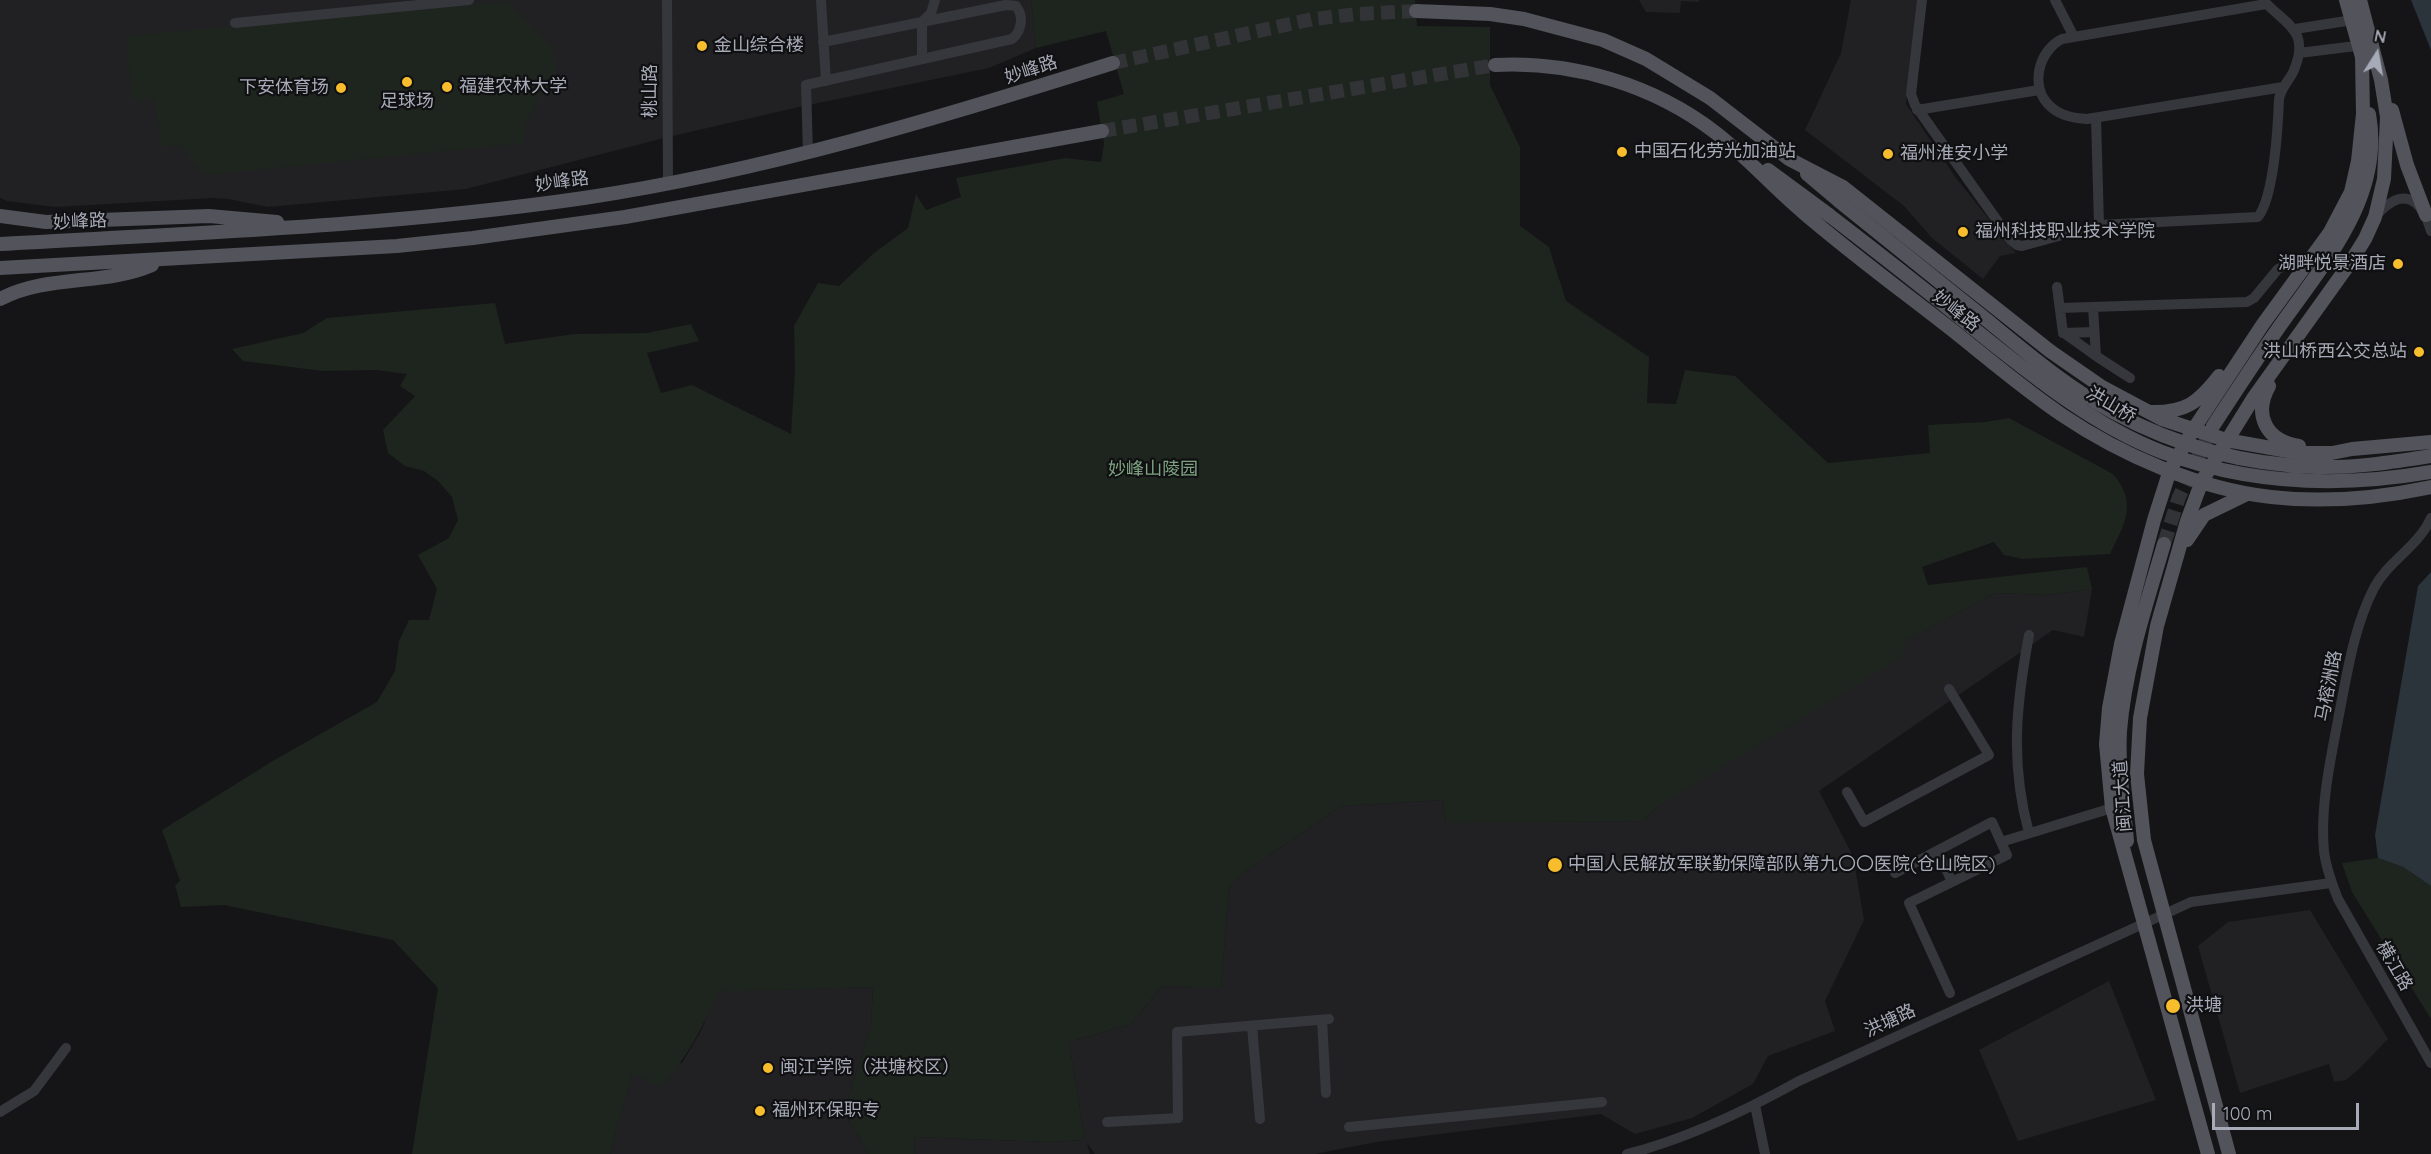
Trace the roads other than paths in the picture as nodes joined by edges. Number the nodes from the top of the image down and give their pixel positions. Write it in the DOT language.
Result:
graph roads {
  1 [pos="469,0"];
  2 [pos="667,0"];
  3 [pos="821,0"];
  4 [pos="935,0"];
  5 [pos="1922,0"];
  6 [pos="2055,0"];
  7 [pos="2346,0"];
  8 [pos="2360,0"];
  9 [pos="2264,2"];
  10 [pos="1416,11"];
  11 [pos="2359,19"];
  12 [pos="922,22"];
  13 [pos="235,23"];
  14 [pos="2295,29"];
  15 [pos="2073,35"];
  16 [pos="823,42"];
  17 [pos="2367,51"];
  18 [pos="2298,53"];
  19 [pos="922,59"];
  20 [pos="1113,63"];
  21 [pos="1495,65"];
  22 [pos="2362,76"];
  23 [pos="2381,80"];
  24 [pos="826,81"];
  25 [pos="2283,87"];
  26 [pos="2040,90"];
  27 [pos="1917,110"];
  28 [pos="2096,118"];
  29 [pos="1102,131"];
  30 [pos="1718,134"];
  31 [pos="808,153"];
  32 [pos="1789,159"];
  33 [pos="668,183"];
  34 [pos="2426,214"];
  35 [pos="0,216"];
  36 [pos="2375,217"];
  37 [pos="2099,225"];
  38 [pos="309,226"];
  39 [pos="2431,231"];
  40 [pos="0,244"];
  41 [pos="2312,255"];
  42 [pos="162,260"];
  43 [pos="0,268"];
  44 [pos="2057,287"];
  45 [pos="0,299"];
  46 [pos="2093,307"];
  47 [pos="2060,308"];
  48 [pos="2263,324"];
  49 [pos="2094,332"];
  50 [pos="2063,333"];
  51 [pos="2287,352"];
  52 [pos="2096,356"];
  53 [pos="2130,378"];
  54 [pos="2147,412"];
  55 [pos="2193,430"];
  56 [pos="2219,432"];
  57 [pos="2431,442"];
  58 [pos="2352,449"];
  59 [pos="2431,456"];
  60 [pos="2170,470"];
  61 [pos="2431,472"];
  62 [pos="2202,481"];
  63 [pos="2431,487"];
  64 [pos="2247,494"];
  65 [pos="2431,518"];
  66 [pos="2171,578"];
  67 [pos="2029,635"];
  68 [pos="1949,688"];
  69 [pos="1847,792"];
  70 [pos="2112,808"];
  71 [pos="2030,833"];
  72 [pos="2144,840"];
  73 [pos="2001,842"];
  74 [pos="1938,851"];
  75 [pos="1895,873"];
  76 [pos="2129,873"];
  77 [pos="1952,882"];
  78 [pos="2331,883"];
  79 [pos="2164,913"];
  80 [pos="2143,922"];
  81 [pos="1950,993"];
  82 [pos="1252,1026"];
  83 [pos="66,1048"];
  84 [pos="2431,1063"];
  85 [pos="1326,1093"];
  86 [pos="1602,1102"];
  87 [pos="1755,1106"];
  88 [pos="0,1112"];
  89 [pos="1260,1119"];
  90 [pos="1107,1122"];
  91 [pos="1349,1127"];
  92 [pos="1627,1154"];
  93 [pos="1765,1154"];
  94 [pos="2208,1154"];
  95 [pos="2229,1154"];
  1 -- 13 [label="street"];
  2 -- 33 [label="street, 桃山路"];
  3 -- 16 [label="street"];
  4 -- 12 [label="street"];
  5 -- 27 [label="street"];
  6 -- 15 [label="street"];
  7 -- 11 [label="main road"];
  8 -- 11 [label="main road"];
  9 -- 14 [label="street"];
  9 -- 15 [label="street"];
  10 -- 32 [label="main road, 妙峰路"];
  11 -- 14 [label="street"];
  11 -- 17 [label="main road"];
  12 -- 16 [label="street"];
  12 -- 19 [label="street"];
  12 -- 19 [label="street"];
  14 -- 18 [label="street"];
  15 -- 26 [label="street"];
  16 -- 24 [label="street"];
  17 -- 18 [label="street"];
  17 -- 22 [label="main road"];
  17 -- 23 [label="main road"];
  18 -- 25 [label="street"];
  19 -- 24 [label="street"];
  20 -- 31 [label="main road, 妙峰路"];
  21 -- 30 [label="main road, 妙峰路"];
  22 -- 41 [label="main road"];
  22 -- 56 [label="main road"];
  23 -- 34 [label="main road"];
  23 -- 36 [label="main road"];
  23 -- 56 [label="main road"];
  24 -- 31 [label="street"];
  25 -- 28 [label="street"];
  25 -- 37 [label="street"];
  26 -- 27 [label="street"];
  26 -- 28 [label="street"];
  27 -- 37 [label="street"];
  28 -- 37 [label="street"];
  29 -- 42 [label="main road"];
  30 -- 60 [label="main road, 妙峰路"];
  30 -- 61 [label="main road, 洪山桥, bridge"];
  31 -- 33 [label="main road, 妙峰路"];
  32 -- 54 [label="main road, 妙峰路"];
  32 -- 59 [label="main road, bridge"];
  33 -- 38 [label="main road, 妙峰路"];
  34 -- 36 [label="street"];
  34 -- 39 [label="street"];
  35 -- 38 [label="main road"];
  36 -- 51 [label="main road"];
  38 -- 40 [label="main road, 妙峰路"];
  41 -- 46 [label="street"];
  41 -- 48 [label="main road"];
  42 -- 43 [label="main road"];
  42 -- 45 [label="main road"];
  44 -- 47 [label="street"];
  46 -- 47 [label="street"];
  46 -- 49 [label="street"];
  47 -- 50 [label="street"];
  48 -- 54 [label="main road"];
  48 -- 55 [label="main road"];
  49 -- 50 [label="street"];
  49 -- 52 [label="street"];
  50 -- 52 [label="street"];
  51 -- 56 [label="main road"];
  51 -- 58 [label="main road"];
  52 -- 53 [label="street"];
  54 -- 55 [label="main road, 妙峰路"];
  55 -- 56 [label="main road, 妙峰路"];
  55 -- 60 [label="main road"];
  56 -- 58 [label="main road, 妙峰路"];
  56 -- 62 [label="main road, 闽江大道"];
  57 -- 58 [label="main road"];
  60 -- 62 [label="main road, 妙峰路"];
  60 -- 70 [label="main road"];
  62 -- 64 [label="main road, 妙峰路"];
  62 -- 66 [label="main road, 闽江大道"];
  63 -- 64 [label="main road, 妙峰路"];
  64 -- 66 [label="main road"];
  65 -- 78 [label="street, 马榕洲路"];
  66 -- 72 [label="main road, 闽江大道"];
  67 -- 71 [label="street"];
  68 -- 69 [label="street"];
  70 -- 71 [label="street"];
  70 -- 76 [label="main road"];
  71 -- 73 [label="street"];
  72 -- 76 [label="main road"];
  72 -- 79 [label="main road, 闽江大道"];
  73 -- 74 [label="street"];
  73 -- 77 [label="street"];
  74 -- 75 [label="street"];
  74 -- 77 [label="street"];
  76 -- 80 [label="main road"];
  77 -- 81 [label="street"];
  78 -- 79 [label="street, 洪塘路"];
  78 -- 84 [label="street, 横江路"];
  79 -- 80 [label="street, 洪塘路"];
  79 -- 95 [label="main road, 闽江大道"];
  80 -- 87 [label="street, 洪塘路"];
  80 -- 94 [label="main road"];
  82 -- 85 [label="street"];
  82 -- 89 [label="street"];
  82 -- 90 [label="street"];
  83 -- 88 [label="street"];
  86 -- 91 [label="street"];
  87 -- 92 [label="street, 洪塘路"];
  87 -- 93 [label="street"];
}
